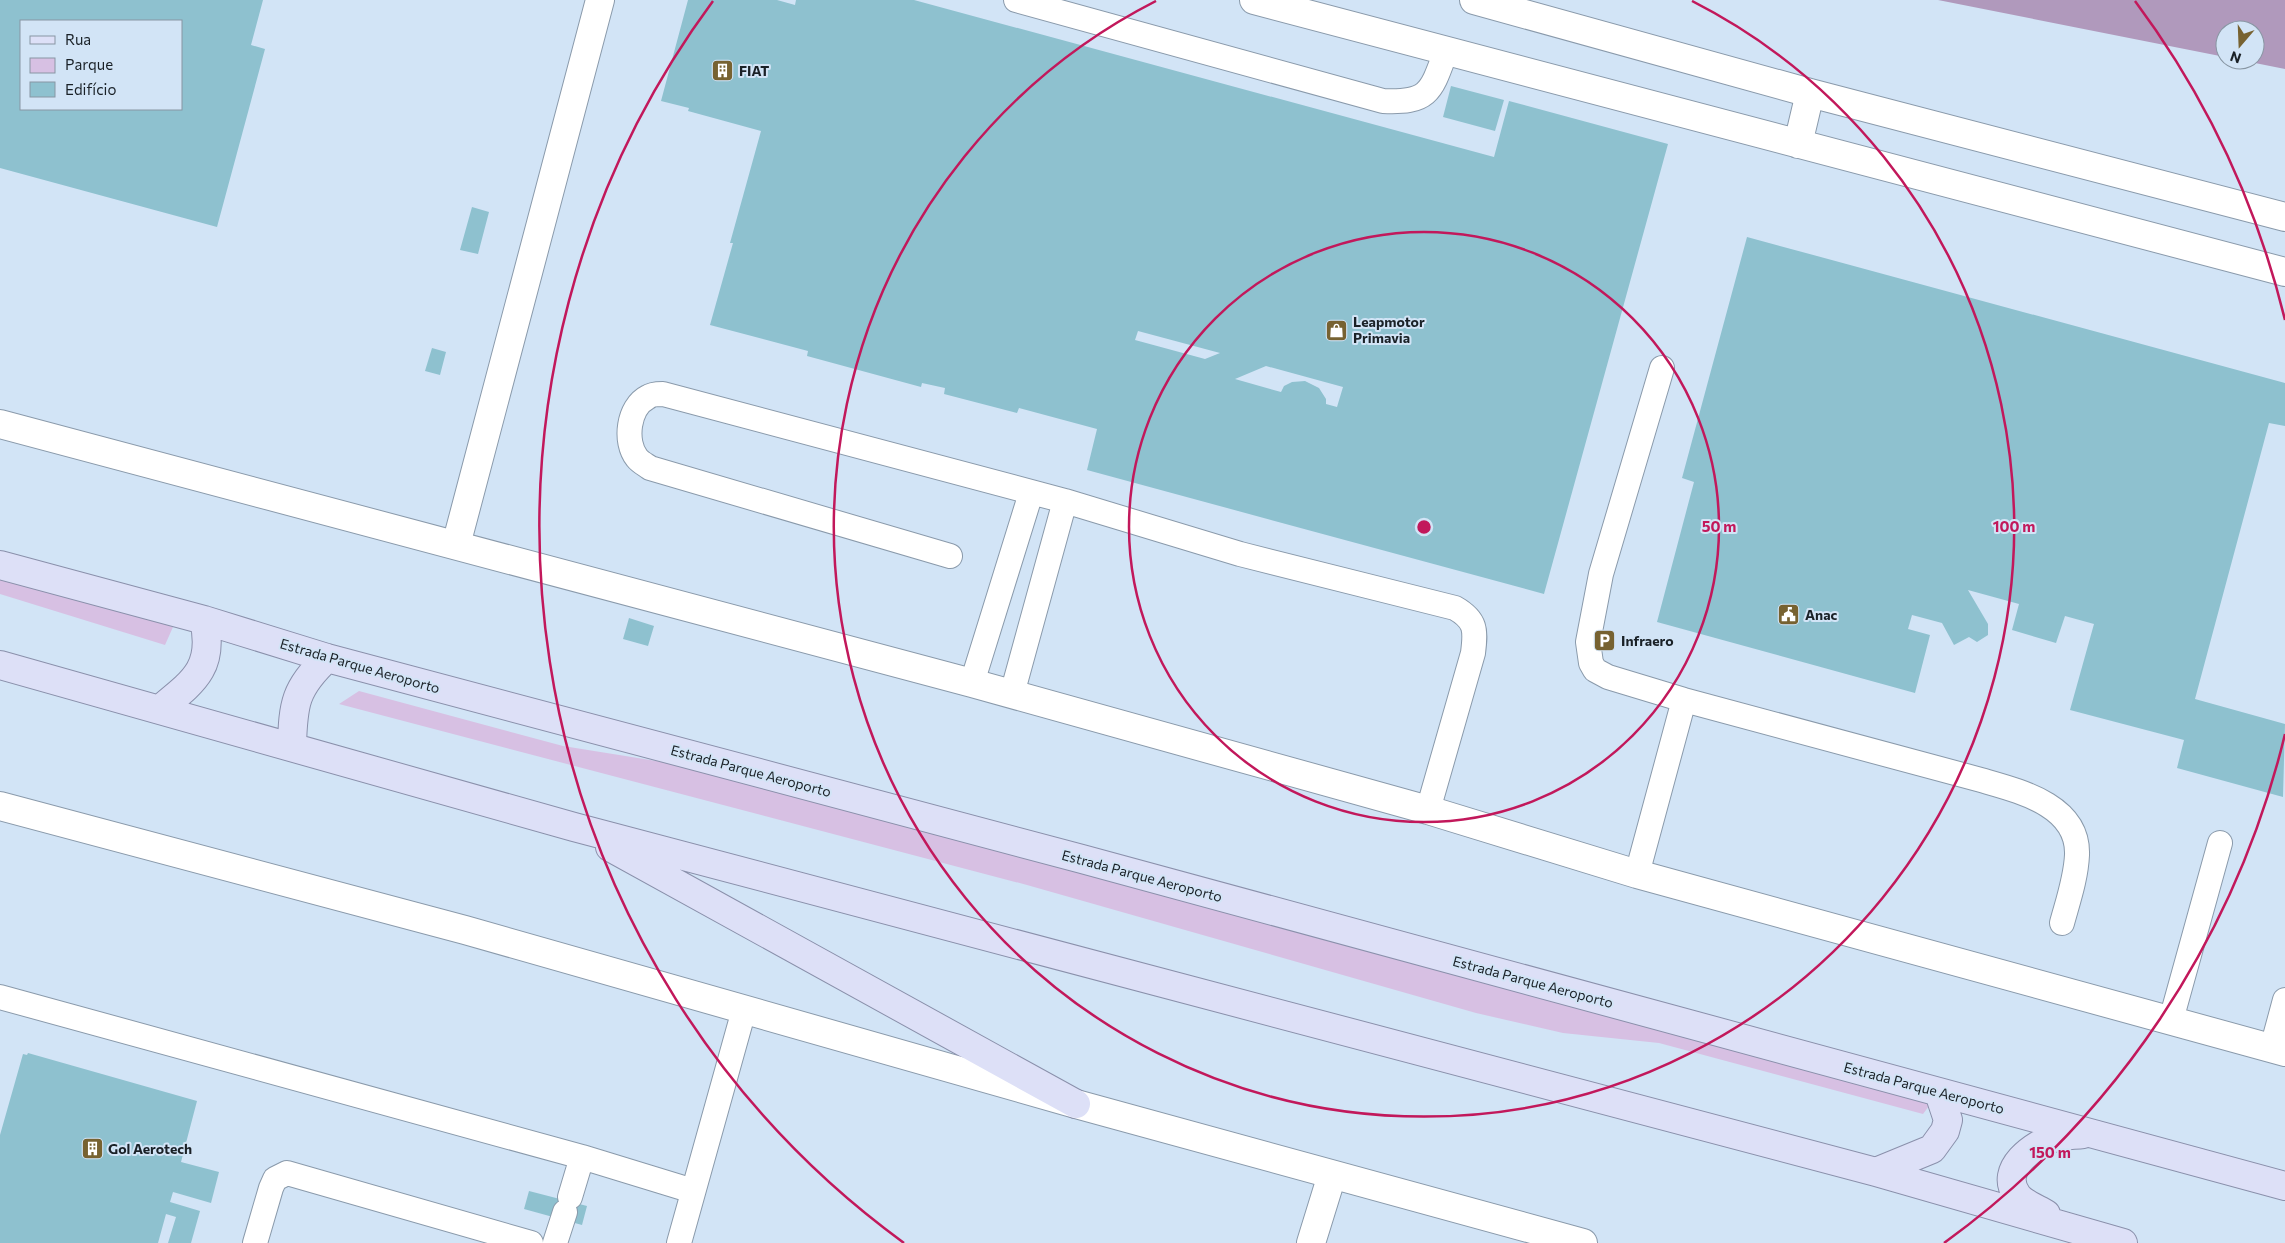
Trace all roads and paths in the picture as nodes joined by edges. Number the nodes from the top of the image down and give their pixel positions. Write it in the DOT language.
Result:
graph roads {
  1 [pos="600,0"];
  2 [pos="1016,0"];
  3 [pos="1254,0"];
  4 [pos="1474,0"];
  5 [pos="1446,51"];
  6 [pos="1810,93"];
  7 [pos="1798,144"];
  8 [pos="2285,217"];
  9 [pos="2285,272"];
  10 [pos="1662,368"];
  11 [pos="0,424"];
  12 [pos="1031,493"];
  13 [pos="1064,501"];
  14 [pos="456,545"];
  15 [pos="950,556"];
  16 [pos="0,565"];
  17 [pos="204,620"];
  18 [pos="326,658"];
  19 [pos="0,664"];
  20 [pos="972,683"];
  21 [pos="1012,694"];
  22 [pos="1684,700"];
  23 [pos="160,709"];
  24 [pos="292,746"];
  25 [pos="0,806"];
  26 [pos="1428,810"];
  27 [pos="574,827"];
  28 [pos="2220,843"];
  29 [pos="1637,874"];
  30 [pos="2062,923"];
  31 [pos="0,997"];
  32 [pos="2285,1000"];
  33 [pos="744,1010"];
  34 [pos="2170,1020"];
  35 [pos="2278,1050"];
  36 [pos="1939,1093"];
  37 [pos="1076,1104"];
  38 [pos="2092,1133"];
  39 [pos="582,1157"];
  40 [pos="1876,1172"];
  41 [pos="1332,1175"];
  42 [pos="2285,1186"];
  43 [pos="693,1192"];
  44 [pos="2066,1227"];
  45 [pos="255,1243"];
  46 [pos="531,1243"];
  47 [pos="555,1243"];
  48 [pos="679,1243"];
  49 [pos="1311,1243"];
  50 [pos="1583,1243"];
  51 [pos="2123,1243"];
  1 -- 14 [label="street"];
  2 -- 5 [label="lane"];
  3 -- 5 [label="street"];
  4 -- 6 [label="street"];
  5 -- 7 [label="street"];
  6 -- 7 [label="street"];
  6 -- 8 [label="street"];
  7 -- 9 [label="street"];
  10 -- 22 [label="lane"];
  11 -- 14 [label="street"];
  12 -- 13 [label="lane"];
  12 -- 15 [label="lane"];
  12 -- 20 [label="lane"];
  13 -- 21 [label="lane"];
  13 -- 26 [label="lane"];
  14 -- 20 [label="street"];
  16 -- 17 [label="main road, Estrada Parque Aeroporto"];
  17 -- 18 [label="main road, Estrada Parque Aeroporto"];
  17 -- 23 [label="main road"];
  18 -- 24 [label="main road"];
  18 -- 36 [label="main road, Estrada Parque Aeroporto"];
  19 -- 23 [label="main road"];
  20 -- 21 [label="street"];
  21 -- 26 [label="street"];
  22 -- 29 [label="lane"];
  22 -- 30 [label="lane"];
  23 -- 24 [label="main road"];
  24 -- 27 [label="main road"];
  25 -- 33 [label="street"];
  26 -- 29 [label="street"];
  27 -- 37 [label="main road"];
  27 -- 40 [label="main road"];
  28 -- 34 [label="lane"];
  29 -- 34 [label="street"];
  31 -- 39 [label="lane"];
  32 -- 35 [label="lane"];
  33 -- 37 [label="street"];
  33 -- 43 [label="lane"];
  34 -- 35 [label="street"];
  36 -- 38 [label="main road, Estrada Parque Aeroporto"];
  36 -- 40 [label="main road"];
  37 -- 41 [label="street"];
  38 -- 42 [label="main road, Estrada Parque Aeroporto"];
  38 -- 44 [label="main road"];
  39 -- 43 [label="lane"];
  39 -- 47 [label="lane"];
  40 -- 44 [label="main road"];
  41 -- 49 [label="street"];
  41 -- 50 [label="street"];
  43 -- 48 [label="lane"];
  44 -- 51 [label="main road"];
  45 -- 46 [label="lane"];
}
